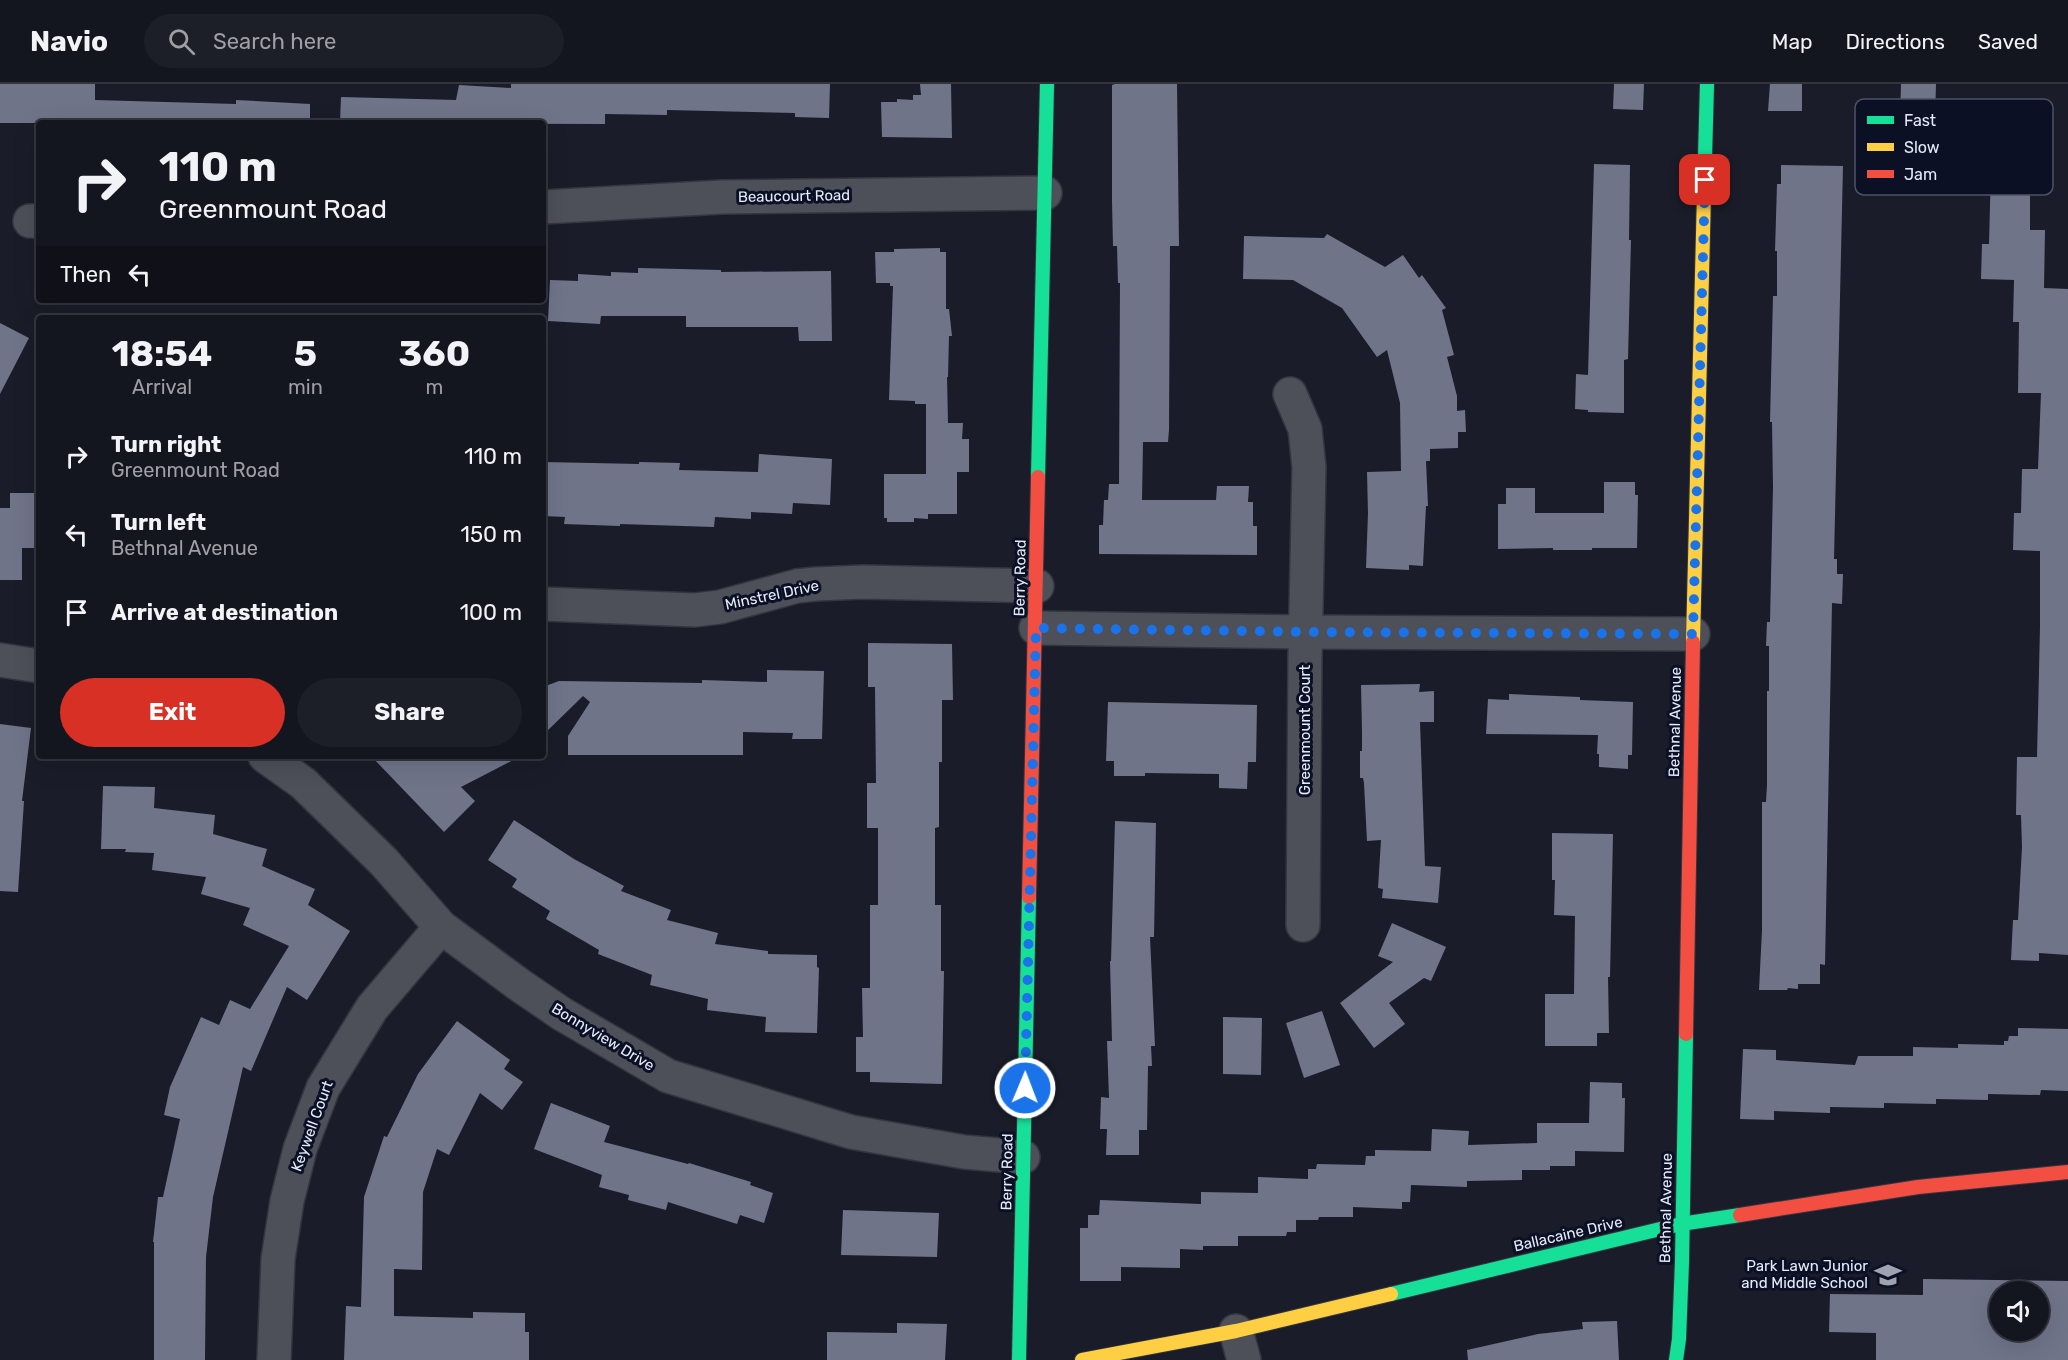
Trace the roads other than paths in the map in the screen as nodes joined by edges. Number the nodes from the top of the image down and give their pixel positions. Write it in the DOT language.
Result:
graph roads {
  1 [pos="1047,84"];
  2 [pos="1707,84"];
  3 [pos="1045,193"];
  4 [pos="546,207"];
  5 [pos="1290,394"];
  6 [pos="1037,586"];
  7 [pos="546,604"];
  8 [pos="1036,628"];
  9 [pos="1305,632"];
  10 [pos="1693,634"];
  11 [pos="0,660"];
  12 [pos="36,666"];
  13 [pos="276,759"];
  14 [pos="1303,925"];
  15 [pos="441,927"];
  16 [pos="1023,1157"];
  17 [pos="2068,1172"];
  18 [pos="1681,1224"];
  19 [pos="1240,1346"];
  20 [pos="273,1360"];
  21 [pos="1019,1360"];
  22 [pos="1082,1360"];
  23 [pos="1676,1360"];
  1 -- 3 [label="street, Berry Road"];
  2 -- 10 [label="street, Bethnal Avenue"];
  3 -- 4 [label="street, Beaucourt Road"];
  3 -- 6 [label="street, Berry Road"];
  5 -- 9 [label="street, Greenmount Court"];
  6 -- 7 [label="street, Minstrel Drive"];
  6 -- 8 [label="street, Berry Road"];
  8 -- 9 [label="street"];
  8 -- 16 [label="street, Berry Road"];
  9 -- 10 [label="street"];
  9 -- 14 [label="street, Greenmount Court"];
  10 -- 18 [label="street, Bethnal Avenue"];
  11 -- 12 [label="street"];
  13 -- 15 [label="street, Bonnyview Drive"];
  15 -- 16 [label="street, Bonnyview Drive"];
  15 -- 20 [label="street, Keywell Court"];
  16 -- 21 [label="street, Berry Road"];
  17 -- 18 [label="street, Ballacaine Drive"];
  18 -- 19 [label="street, Ballacaine Drive"];
  18 -- 23 [label="street, Bethnal Avenue"];
  19 -- 22 [label="street, Ballacaine Drive"];
}
